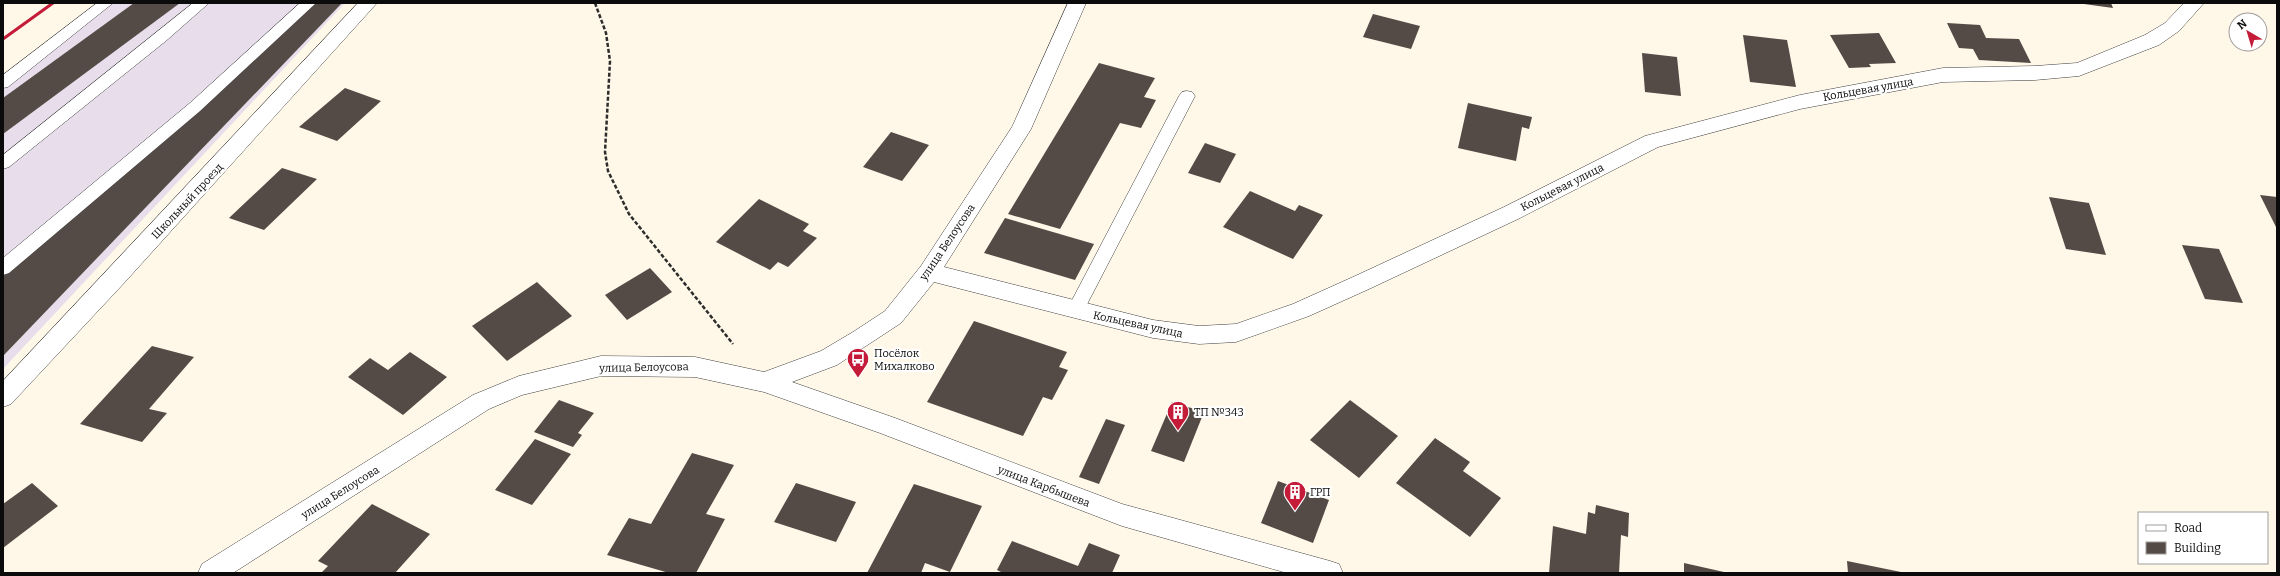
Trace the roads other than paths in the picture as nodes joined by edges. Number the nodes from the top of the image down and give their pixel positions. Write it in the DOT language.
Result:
graph roads {
  1 [pos="106,3"];
  2 [pos="202,3"];
  3 [pos="309,3"];
  4 [pos="368,3"];
  5 [pos="1077,3"];
  6 [pos="2195,3"];
  7 [pos="3,83"];
  8 [pos="1187,96"];
  9 [pos="3,162"];
  10 [pos="3,268"];
  11 [pos="929,272"];
  12 [pos="1076,309"];
  13 [pos="764,382"];
  14 [pos="3,397"];
  15 [pos="211,573"];
  16 [pos="1330,573"];
  1 -- 7 [label="lane"];
  2 -- 9 [label="lane"];
  3 -- 10 [label="lane"];
  4 -- 14 [label="street, Школьный проезд"];
  5 -- 11 [label="street, улица Белоусова"];
  6 -- 12 [label="street, Кольцевая улица"];
  8 -- 12 [label="lane"];
  11 -- 12 [label="street, Кольцевая улица"];
  11 -- 13 [label="street, улица Белоусова"];
  13 -- 15 [label="street, улица Белоусова"];
  13 -- 16 [label="street, улица Карбышева"];
}
